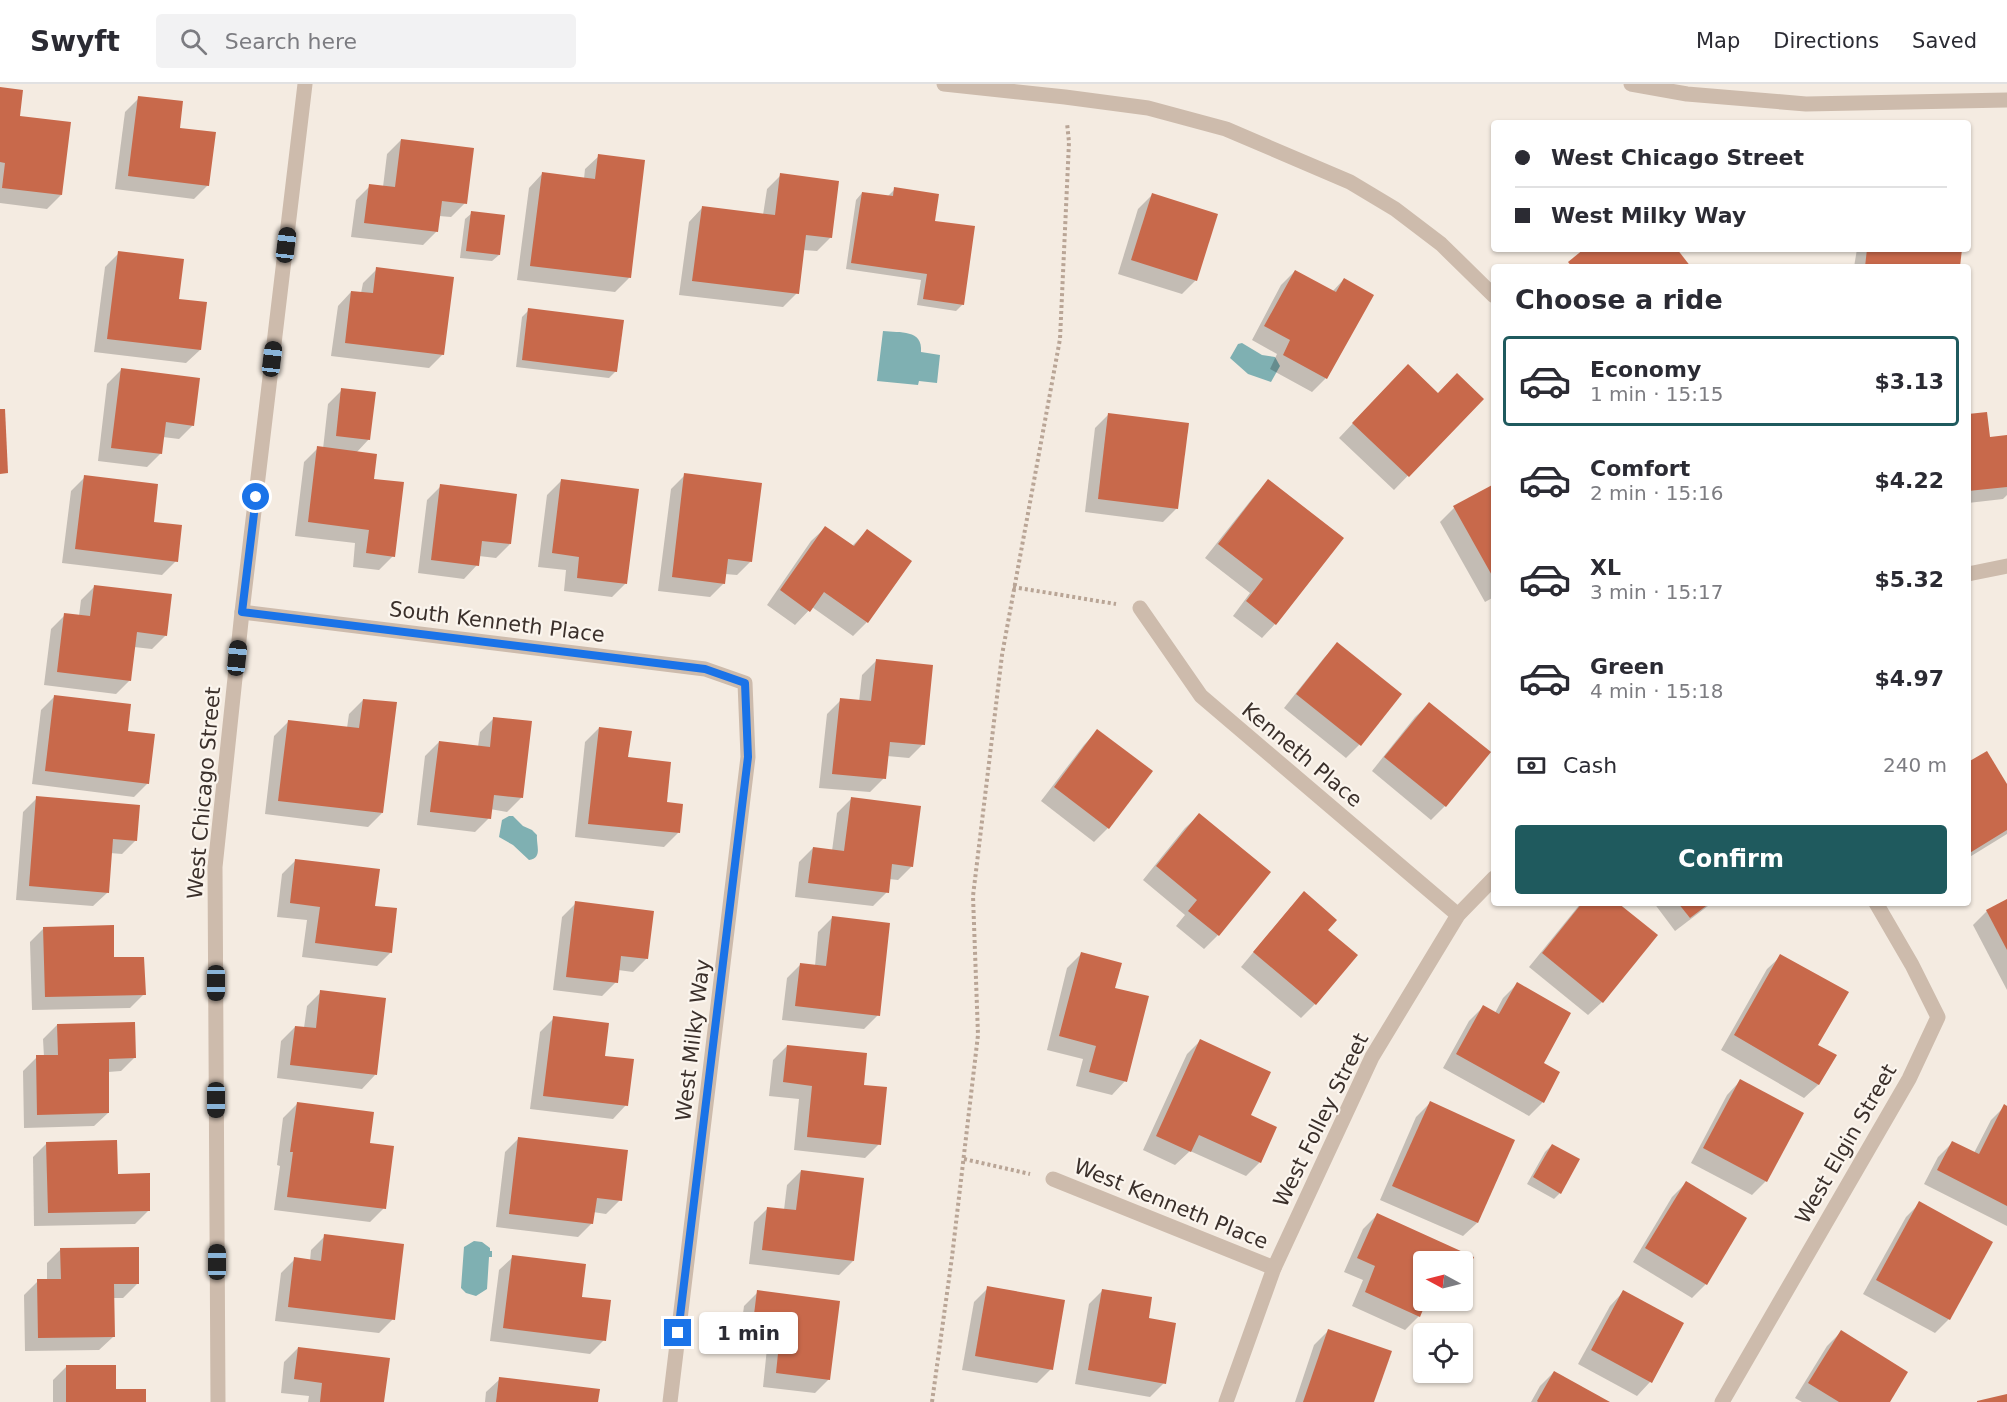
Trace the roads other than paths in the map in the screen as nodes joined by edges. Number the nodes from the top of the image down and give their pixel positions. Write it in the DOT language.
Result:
graph roads {
  1 [pos="305,84"];
  2 [pos="944,84"];
  3 [pos="1631,84"];
  4 [pos="1023,87"];
  5 [pos="2007,100"];
  6 [pos="1491,293"];
  7 [pos="2007,566"];
  8 [pos="1971,573"];
  9 [pos="1140,608"];
  10 [pos="242,612"];
  11 [pos="745,683"];
  12 [pos="1491,881"];
  13 [pos="1878,906"];
  14 [pos="1458,915"];
  15 [pos="1053,1179"];
  16 [pos="1274,1268"];
  17 [pos="218,1402"];
  18 [pos="670,1402"];
  19 [pos="1226,1402"];
  20 [pos="1722,1402"];
  1 -- 10 [label="street, West Chicago Street"];
  2 -- 4 [label="street"];
  3 -- 5 [label="street"];
  4 -- 6 [label="street"];
  7 -- 8 [label="street"];
  9 -- 14 [label="street, Kenneth Place"];
  10 -- 11 [label="street, South Kenneth Place"];
  10 -- 17 [label="street, West Chicago Street"];
  11 -- 18 [label="street, West Milky Way"];
  12 -- 14 [label="street, West Folley Street"];
  13 -- 20 [label="street, West Elgin Street"];
  14 -- 16 [label="street, West Folley Street"];
  15 -- 16 [label="street, West Kenneth Place"];
  16 -- 19 [label="street, West Folley Street"];
}
